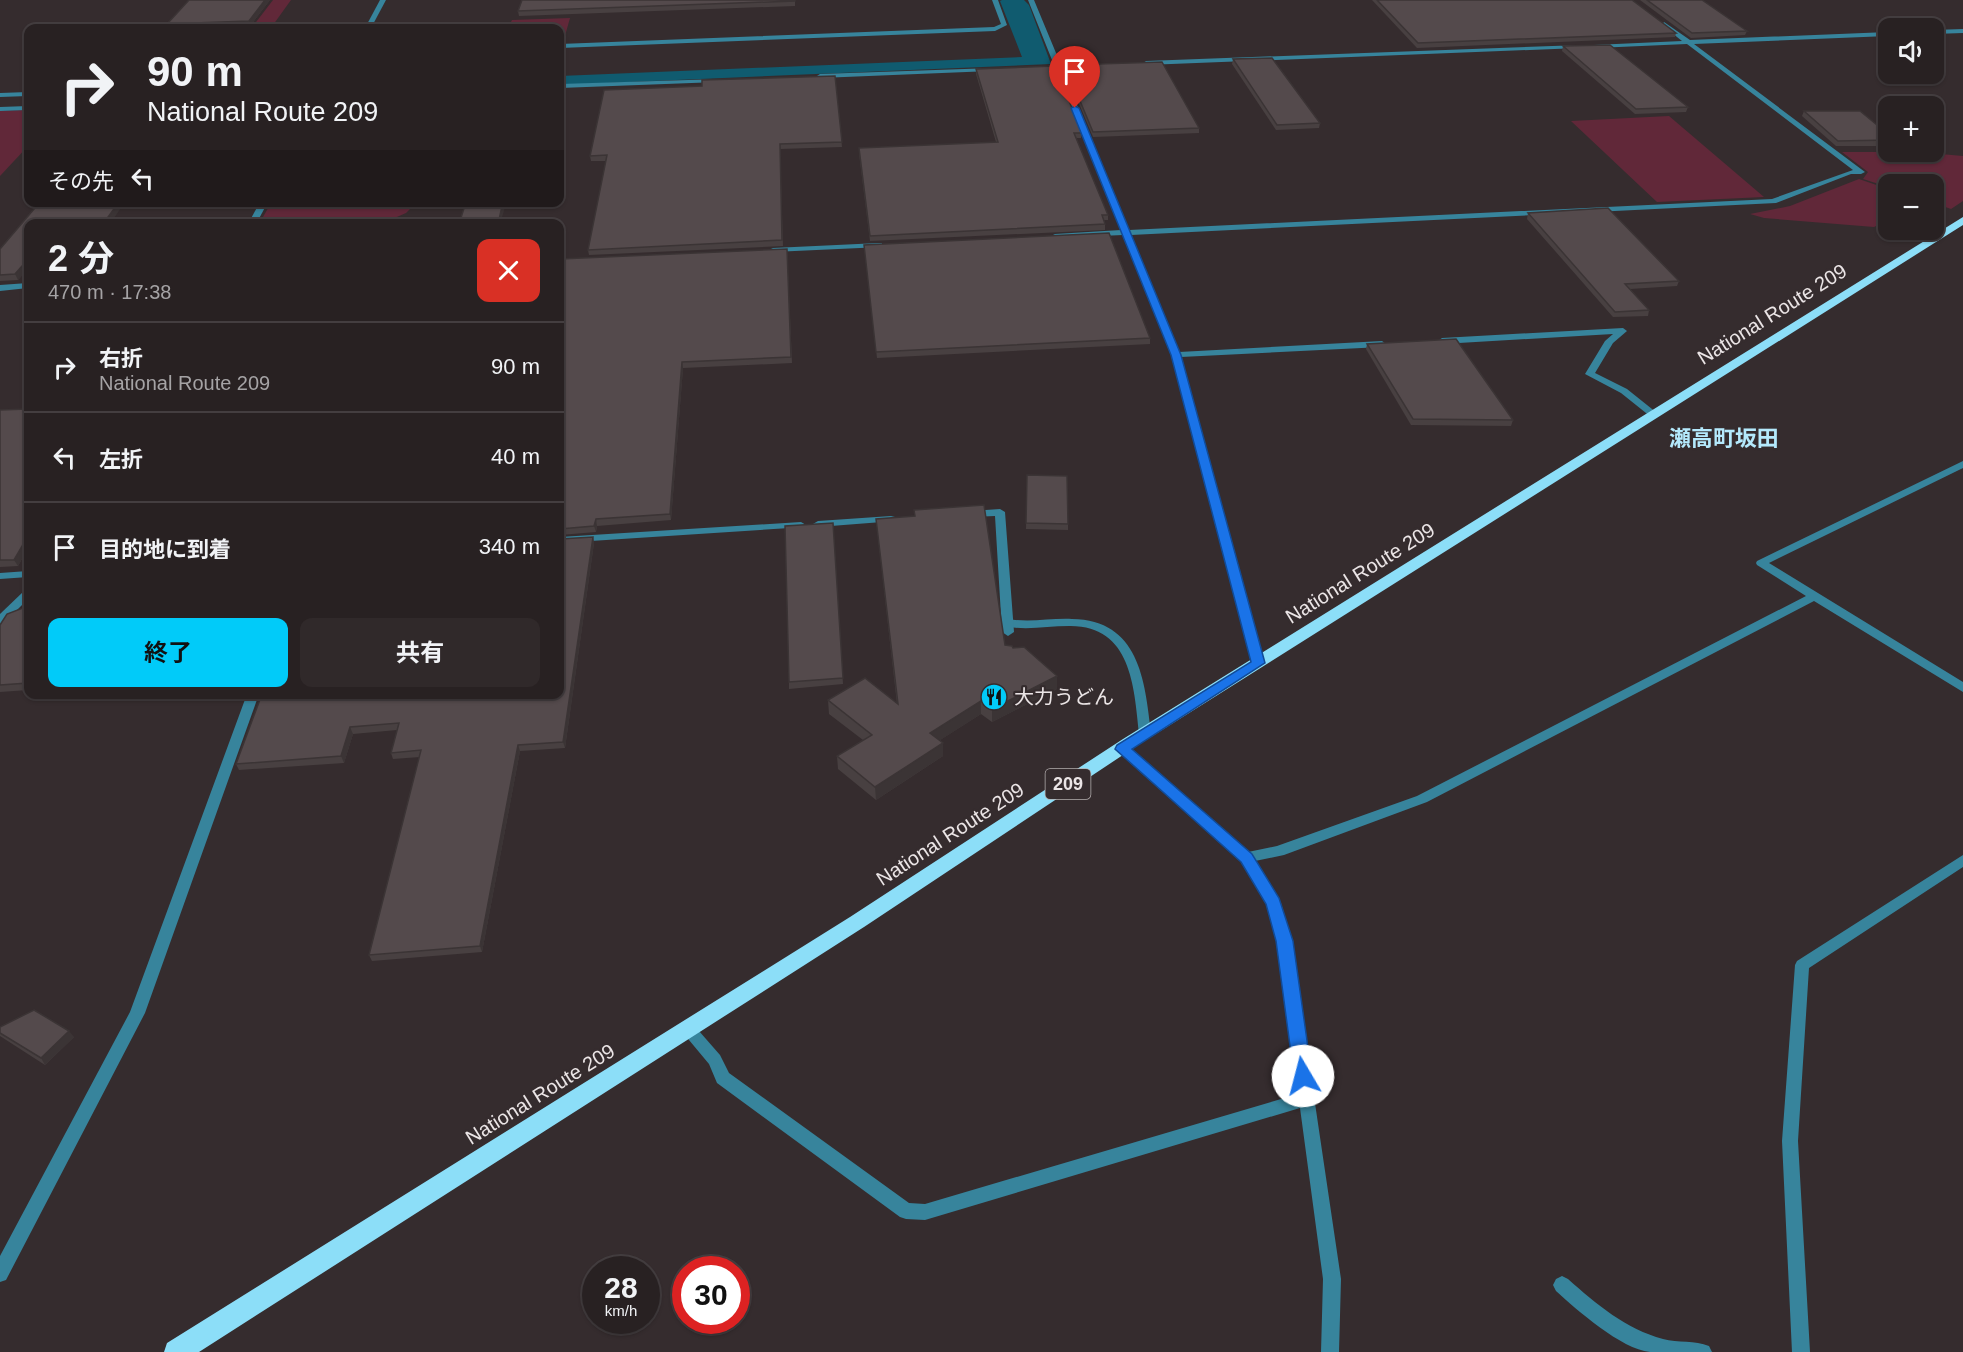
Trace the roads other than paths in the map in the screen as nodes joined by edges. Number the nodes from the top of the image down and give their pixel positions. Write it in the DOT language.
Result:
graph roads {
  1 [pos="383,0"];
  2 [pos="995,0"];
  3 [pos="1031,0"];
  4 [pos="1660,21"];
  5 [pos="370,24"];
  6 [pos="1963,31"];
  7 [pos="1944,32"];
  8 [pos="1878,34"];
  9 [pos="1689,42"];
  10 [pos="564,46"];
  11 [pos="1141,63"];
  12 [pos="1094,65"];
  13 [pos="1058,67"];
  14 [pos="1035,68"];
  15 [pos="999,69"];
  16 [pos="811,76"];
  17 [pos="729,80"];
  18 [pos="564,86"];
  19 [pos="24,94"];
  20 [pos="0,95"];
  21 [pos="24,108"];
  22 [pos="0,109"];
  23 [pos="1963,220"];
  24 [pos="1126,232"];
  25 [pos="1044,237"];
  26 [pos="890,244"];
  27 [pos="760,251"];
  28 [pos="24,286"];
  29 [pos="0,288"];
  30 [pos="1435,341"];
  31 [pos="1388,344"];
  32 [pos="1176,355"];
  33 [pos="1654,415"];
  34 [pos="1963,464"];
  35 [pos="964,514"];
  36 [pos="905,518"];
  37 [pos="564,540"];
  38 [pos="24,574"];
  39 [pos="0,576"];
  40 [pos="1814,596"];
  41 [pos="24,597"];
  42 [pos="0,620"];
  43 [pos="1258,663"];
  44 [pos="1963,688"];
  45 [pos="251,699"];
  46 [pos="1145,733"];
  47 [pos="1122,749"];
  48 [pos="1246,858"];
  49 [pos="1963,860"];
  50 [pos="687,1028"];
  51 [pos="1306,1099"];
  52 [pos="0,1274"];
  53 [pos="1562,1285"];
  54 [pos="176,1352"];
  55 [pos="1330,1352"];
  56 [pos="1703,1352"];
  57 [pos="1801,1352"];
  1 -- 5 [label="street"];
  2 -- 10 [label="street"];
  3 -- 13 [label="street"];
  4 -- 9 [label="street"];
  6 -- 7 [label="street"];
  8 -- 9 [label="street"];
  9 -- 11 [label="street"];
  9 -- 24 [label="street"];
  12 -- 13 [label="street"];
  13 -- 14 [label="street"];
  13 -- 24 [label="street"];
  15 -- 16 [label="street"];
  17 -- 18 [label="street"];
  19 -- 20 [label="street"];
  21 -- 22 [label="street"];
  23 -- 33 [label="highway, National Route 209 / 209"];
  24 -- 25 [label="street"];
  24 -- 32 [label="street"];
  26 -- 27 [label="street"];
  28 -- 29 [label="street"];
  30 -- 33 [label="street"];
  31 -- 32 [label="street"];
  32 -- 43 [label="street"];
  33 -- 43 [label="highway, National Route 209 / 209"];
  34 -- 40 [label="street"];
  35 -- 46 [label="street"];
  36 -- 37 [label="street"];
  38 -- 39 [label="street"];
  40 -- 44 [label="street"];
  40 -- 48 [label="street"];
  41 -- 42 [label="street"];
  43 -- 46 [label="highway, National Route 209 / 209"];
  45 -- 52 [label="street"];
  46 -- 47 [label="highway, National Route 209 / 209"];
  47 -- 48 [label="street"];
  47 -- 50 [label="highway, National Route 209 / 209"];
  48 -- 51 [label="street"];
  49 -- 57 [label="street"];
  50 -- 51 [label="street"];
  50 -- 54 [label="highway, National Route 209 / 209"];
  51 -- 55 [label="street"];
  53 -- 56 [label="street"];
}
